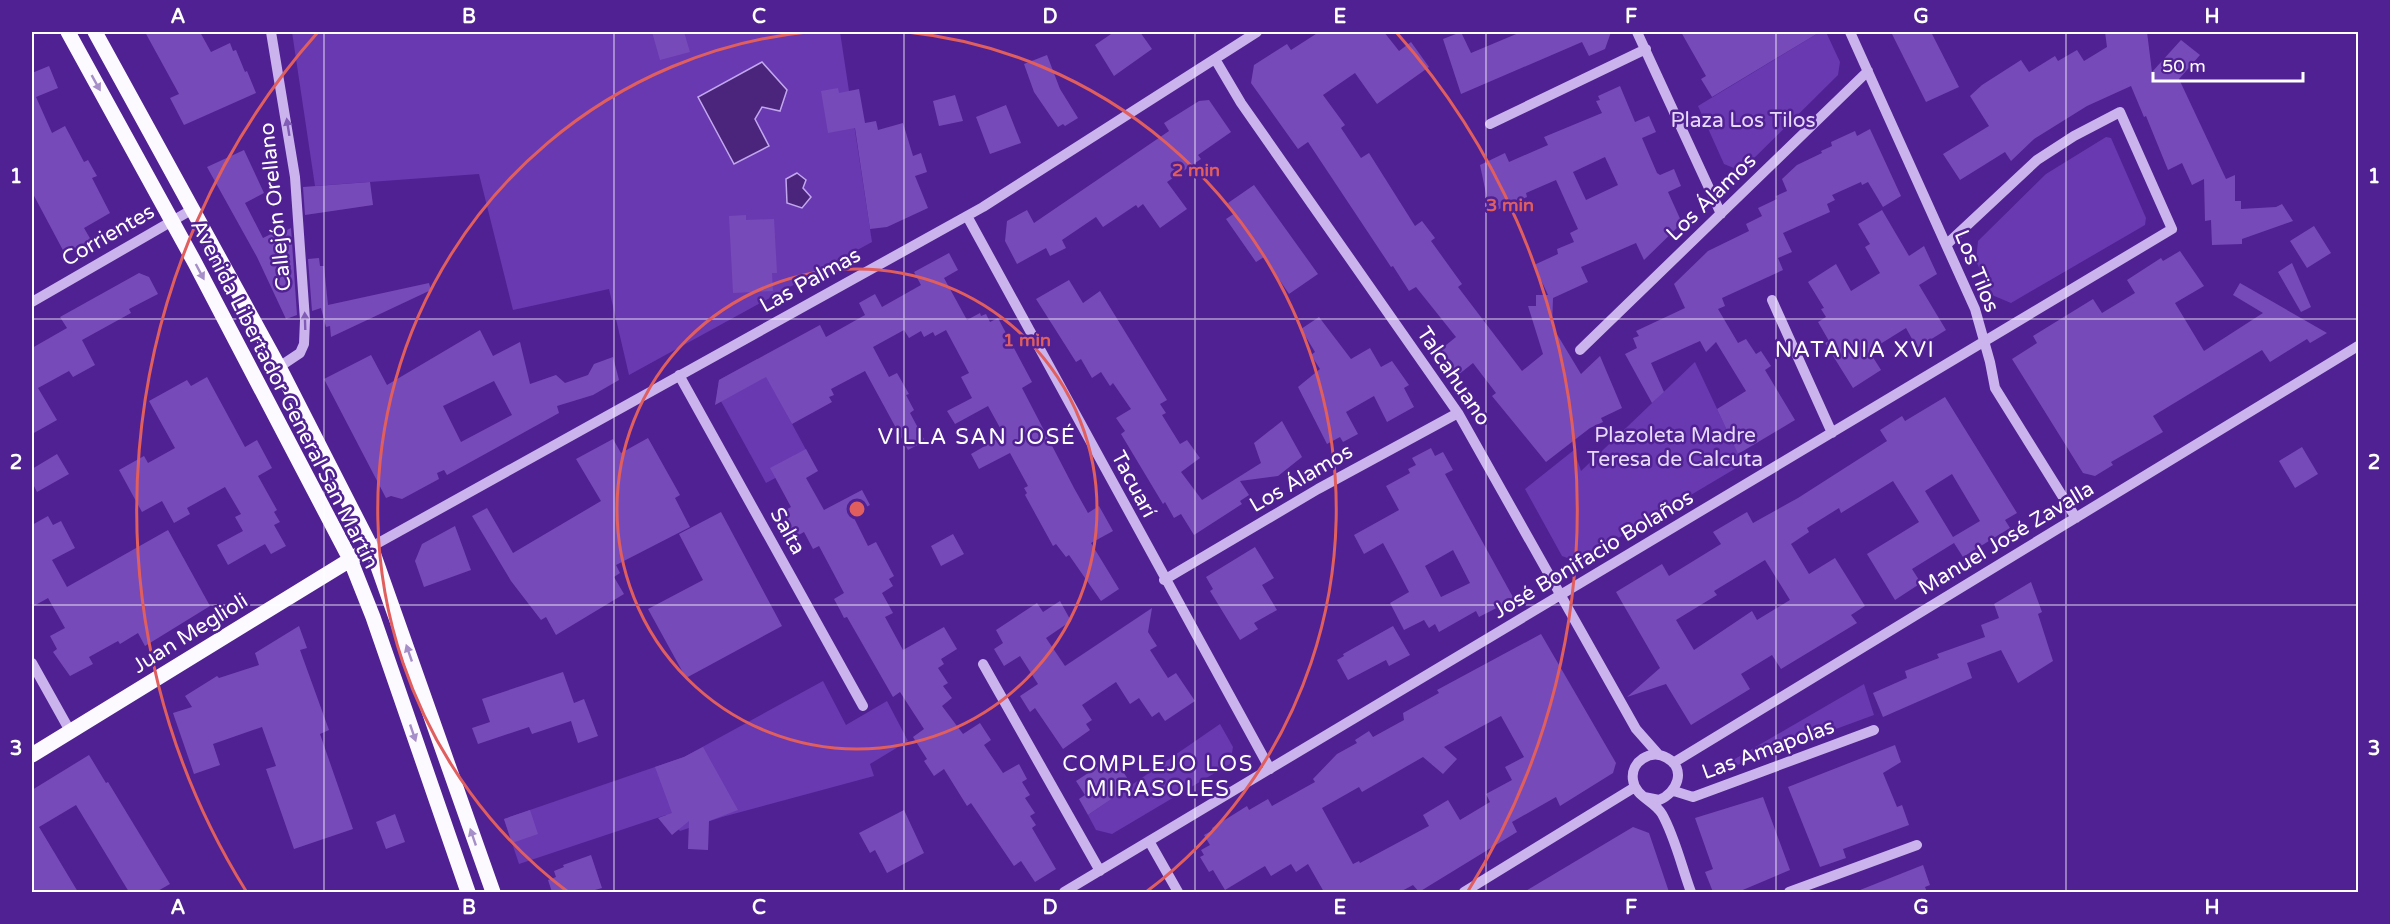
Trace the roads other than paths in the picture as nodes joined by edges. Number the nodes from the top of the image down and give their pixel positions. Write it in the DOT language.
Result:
graph roads {
  1 [pos="68,32"];
  2 [pos="95,32"];
  3 [pos="270,32"];
  4 [pos="1257,32"];
  5 [pos="1637,32"];
  6 [pos="1850,32"];
  7 [pos="1646,49"];
  8 [pos="1215,59"];
  9 [pos="1868,71"];
  10 [pos="1490,124"];
  11 [pos="193,209"];
  12 [pos="1721,214"];
  13 [pos="967,216"];
  14 [pos="172,221"];
  15 [pos="1946,245"];
  16 [pos="1772,300"];
  17 [pos="32,302"];
  18 [pos="1983,342"];
  19 [pos="2358,346"];
  20 [pos="1580,350"];
  21 [pos="279,367"];
  22 [pos="679,375"];
  23 [pos="1458,413"];
  24 [pos="1832,433"];
  25 [pos="2076,518"];
  26 [pos="370,547"];
  27 [pos="350,560"];
  28 [pos="1164,580"];
  29 [pos="1561,596"];
  30 [pos="32,663"];
  31 [pos="982,664"];
  32 [pos="863,706"];
  33 [pos="1636,729"];
  34 [pos="1875,730"];
  35 [pos="70,731"];
  36 [pos="32,755"];
  37 [pos="1659,755"];
  38 [pos="1643,758"];
  39 [pos="1673,763"];
  40 [pos="1270,769"];
  41 [pos="1635,788"];
  42 [pos="1670,794"];
  43 [pos="1644,797"];
  44 [pos="1662,813"];
  45 [pos="1149,841"];
  46 [pos="1917,845"];
  47 [pos="1100,871"];
  48 [pos="468,892"];
  49 [pos="493,892"];
  50 [pos="1064,892"];
  51 [pos="1178,892"];
  52 [pos="1464,892"];
  53 [pos="1690,892"];
  54 [pos="1789,892"];
  1 -- 14 [label="main road, Avenida Libertador General San Martín, one-way"];
  2 -- 11 [label="main road, Avenida Libertador General San Martín"];
  21 -- 3 [label="street, Callejón Orellano, one-way"];
  4 -- 8 [label="street, Las Palmas"];
  5 -- 7 [label="street"];
  6 -- 9 [label="street, Los Tilos"];
  7 -- 10 [label="street"];
  7 -- 12 [label="street"];
  8 -- 13 [label="street, Las Palmas"];
  8 -- 23 [label="street, Talcahuano"];
  9 -- 12 [label="street, Los Álamos"];
  9 -- 15 [label="street, Los Tilos"];
  11 -- 14 [label="street, Corrientes"];
  11 -- 21 [label="main road, Avenida Libertador General San Martín"];
  12 -- 20 [label="street, Los Álamos"];
  13 -- 22 [label="street, Las Palmas"];
  13 -- 28 [label="street, Tacuarí"];
  14 -- 17 [label="street, Corrientes"];
  14 -- 27 [label="main road, Avenida Libertador General San Martín, one-way"];
  15 -- 18 [label="street, Los Tilos"];
  15 -- 18 [label="street, José Bonifacio Bolaños"];
  16 -- 24 [label="street"];
  18 -- 24 [label="street, José Bonifacio Bolaños"];
  18 -- 25 [label="street, Los Tilos"];
  19 -- 25 [label="street, Manuel José Zavalla"];
  21 -- 26 [label="main road, Avenida Libertador General San Martín"];
  22 -- 26 [label="street, Las Palmas"];
  22 -- 32 [label="street, Salta"];
  23 -- 28 [label="street, Los Álamos"];
  23 -- 29 [label="street, Talcahuano"];
  24 -- 29 [label="street, José Bonifacio Bolaños"];
  25 -- 39 [label="street, Manuel José Zavalla"];
  26 -- 27 [label="main road, Juan Meglioli"];
  49 -- 26 [label="main road, Avenida Libertador General San Martín, one-way"];
  27 -- 35 [label="main road, Juan Meglioli"];
  27 -- 48 [label="main road, Avenida Libertador General San Martín, one-way"];
  28 -- 40 [label="street, Tacuarí"];
  29 -- 33 [label="street, Talcahuano"];
  29 -- 40 [label="street, José Bonifacio Bolaños"];
  30 -- 35 [label="street"];
  31 -- 47 [label="street"];
  33 -- 37 [label="street, Talcahuano"];
  33 -- 38 [label="street, Talcahuano"];
  34 -- 42 [label="street, Las Amapolas"];
  35 -- 36 [label="main road, Juan Meglioli"];
  37 -- 38 [label="street"];
  37 -- 39 [label="street"];
  38 -- 41 [label="street"];
  39 -- 42 [label="street"];
  40 -- 45 [label="street, José Bonifacio Bolaños"];
  41 -- 43 [label="street"];
  41 -- 52 [label="street"];
  42 -- 43 [label="street"];
  42 -- 44 [label="street"];
  43 -- 44 [label="street"];
  44 -- 53 [label="street"];
  45 -- 47 [label="street, José Bonifacio Bolaños"];
  45 -- 51 [label="street"];
  46 -- 54 [label="street"];
  47 -- 50 [label="street, José Bonifacio Bolaños"];
}
